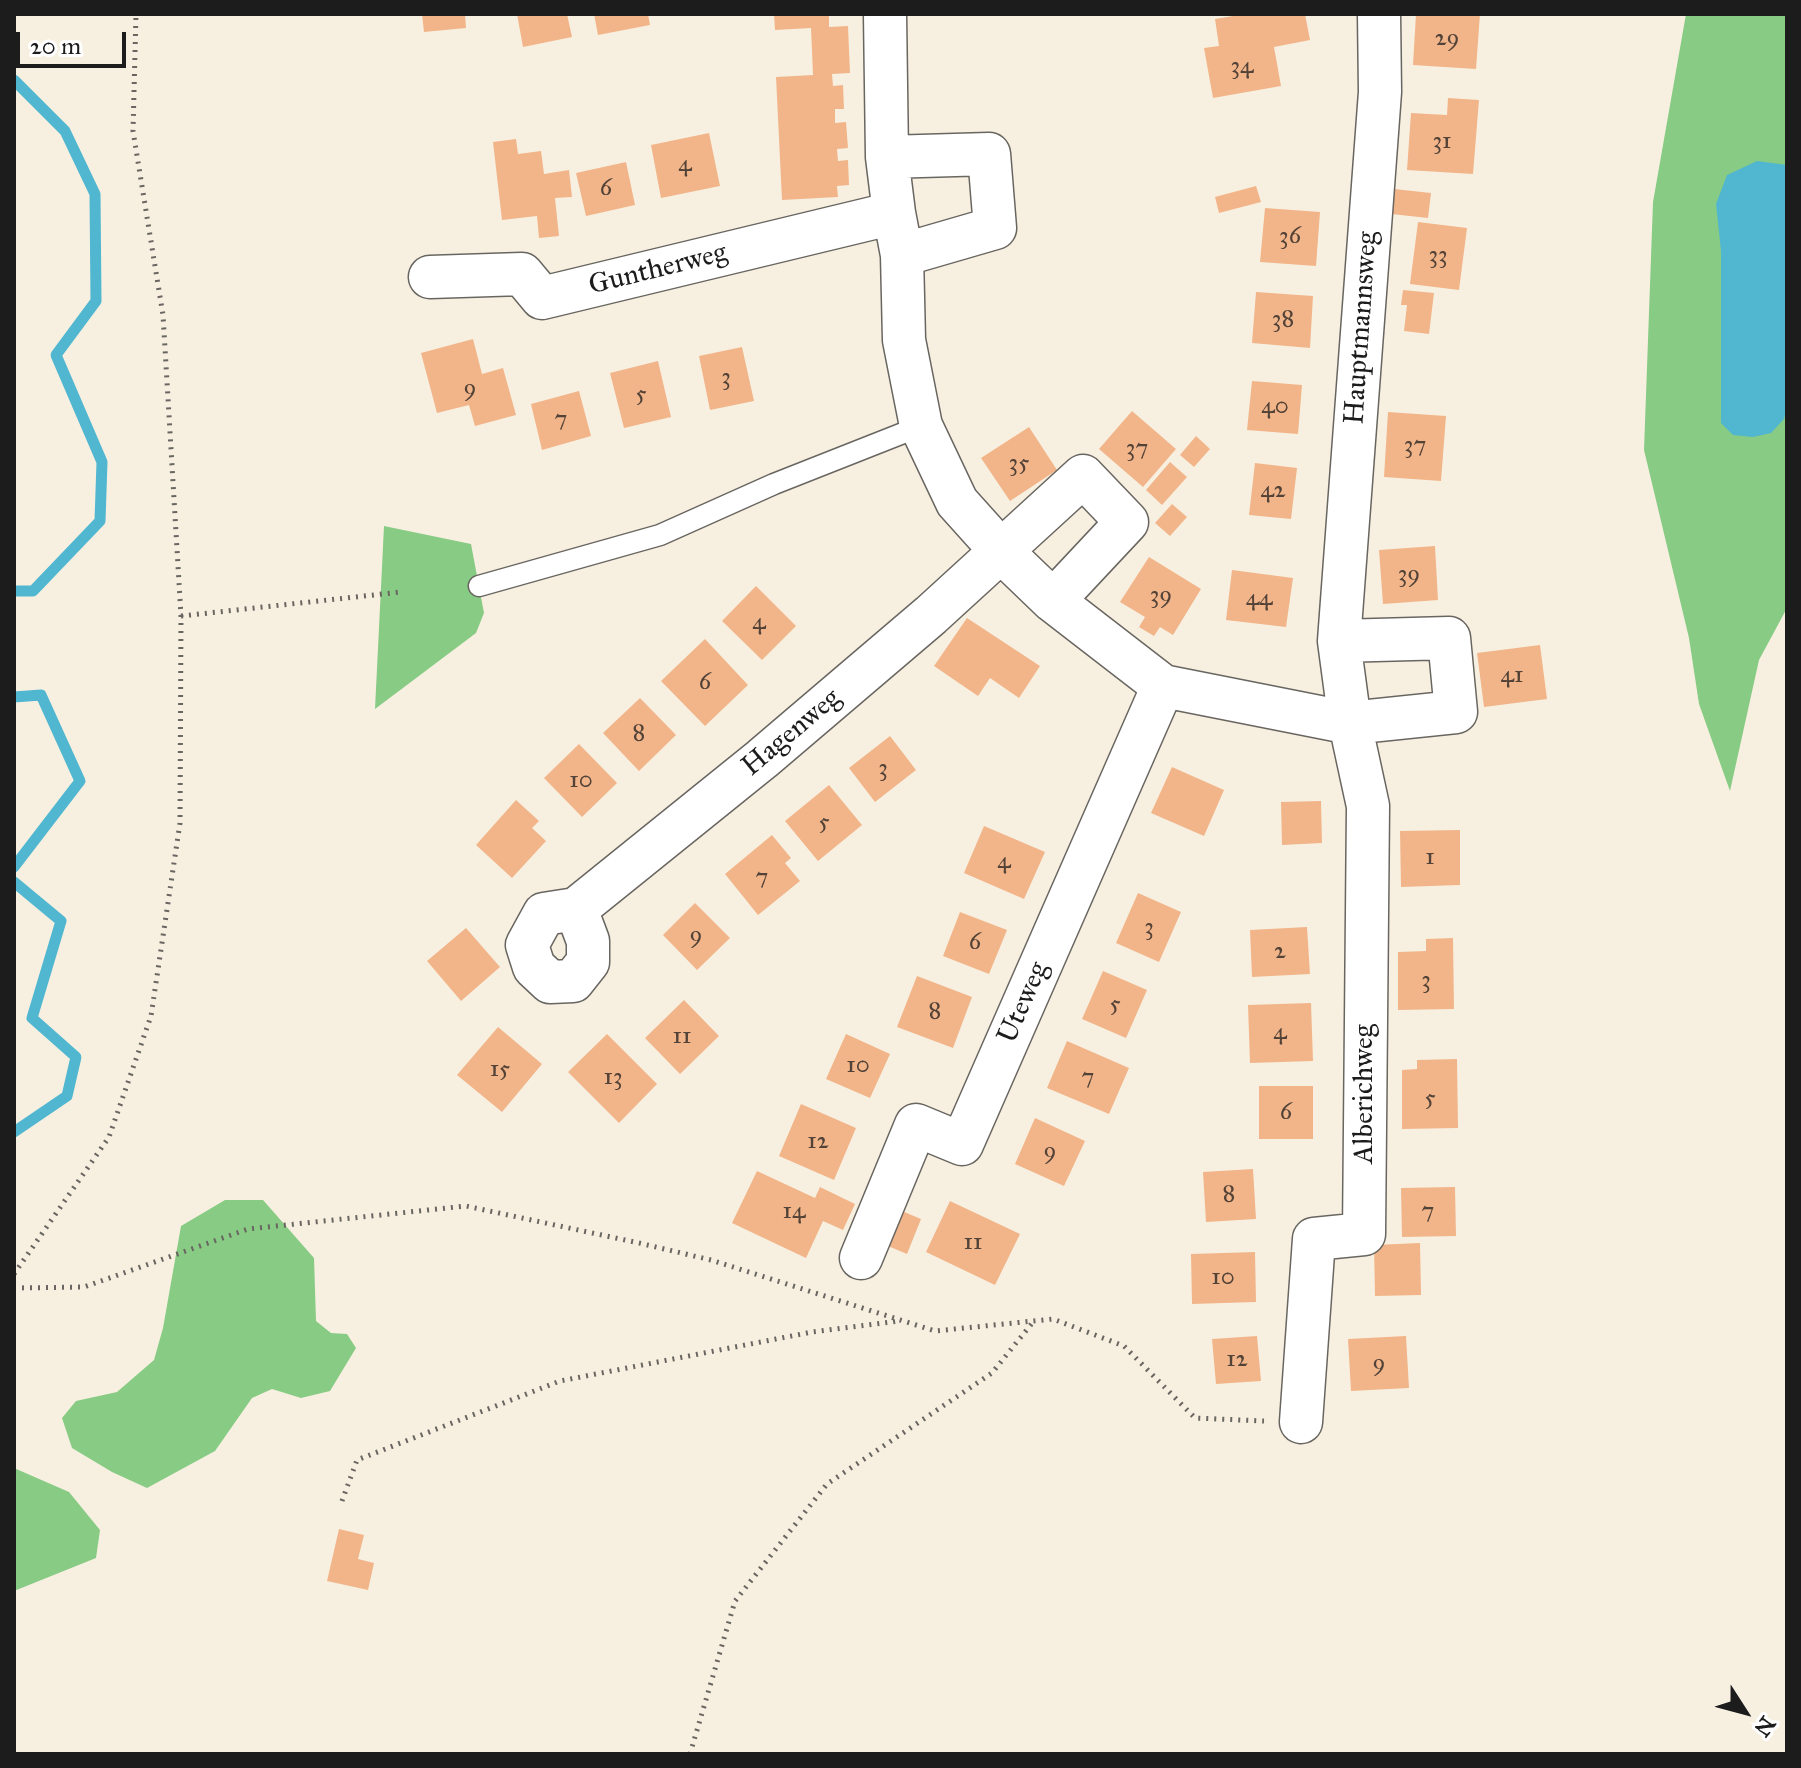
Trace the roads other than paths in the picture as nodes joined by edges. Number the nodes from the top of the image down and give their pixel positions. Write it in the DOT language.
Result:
graph roads {
  1 [pos="885,14"];
  2 [pos="1379,14"];
  3 [pos="887,157"];
  4 [pos="894,213"];
  5 [pos="902,255"];
  6 [pos="430,277"];
  7 [pos="921,426"];
  8 [pos="1001,551"];
  9 [pos="479,586"];
  10 [pos="1053,601"];
  11 [pos="1339,641"];
  12 [pos="1163,686"];
  13 [pos="1350,723"];
  14 [pos="576,909"];
  15 [pos="861,1258"];
  16 [pos="1301,1422"];
  1 -- 3 [label="street"];
  2 -- 11 [label="street, Hauptmannsweg"];
  3 -- 4 [label="street"];
  3 -- 5 [label="street"];
  4 -- 5 [label="street"];
  4 -- 6 [label="street, Guntherweg"];
  5 -- 7 [label="street"];
  7 -- 8 [label="street"];
  7 -- 9 [label="lane"];
  8 -- 10 [label="street"];
  8 -- 10 [label="street, Hagenweg"];
  8 -- 14 [label="street, Hagenweg"];
  10 -- 12 [label="street"];
  11 -- 13 [label="street, Hauptmannsweg"];
  11 -- 13 [label="street"];
  12 -- 13 [label="street"];
  12 -- 15 [label="street, Uteweg"];
  13 -- 16 [label="street, Alberichweg"];
}
